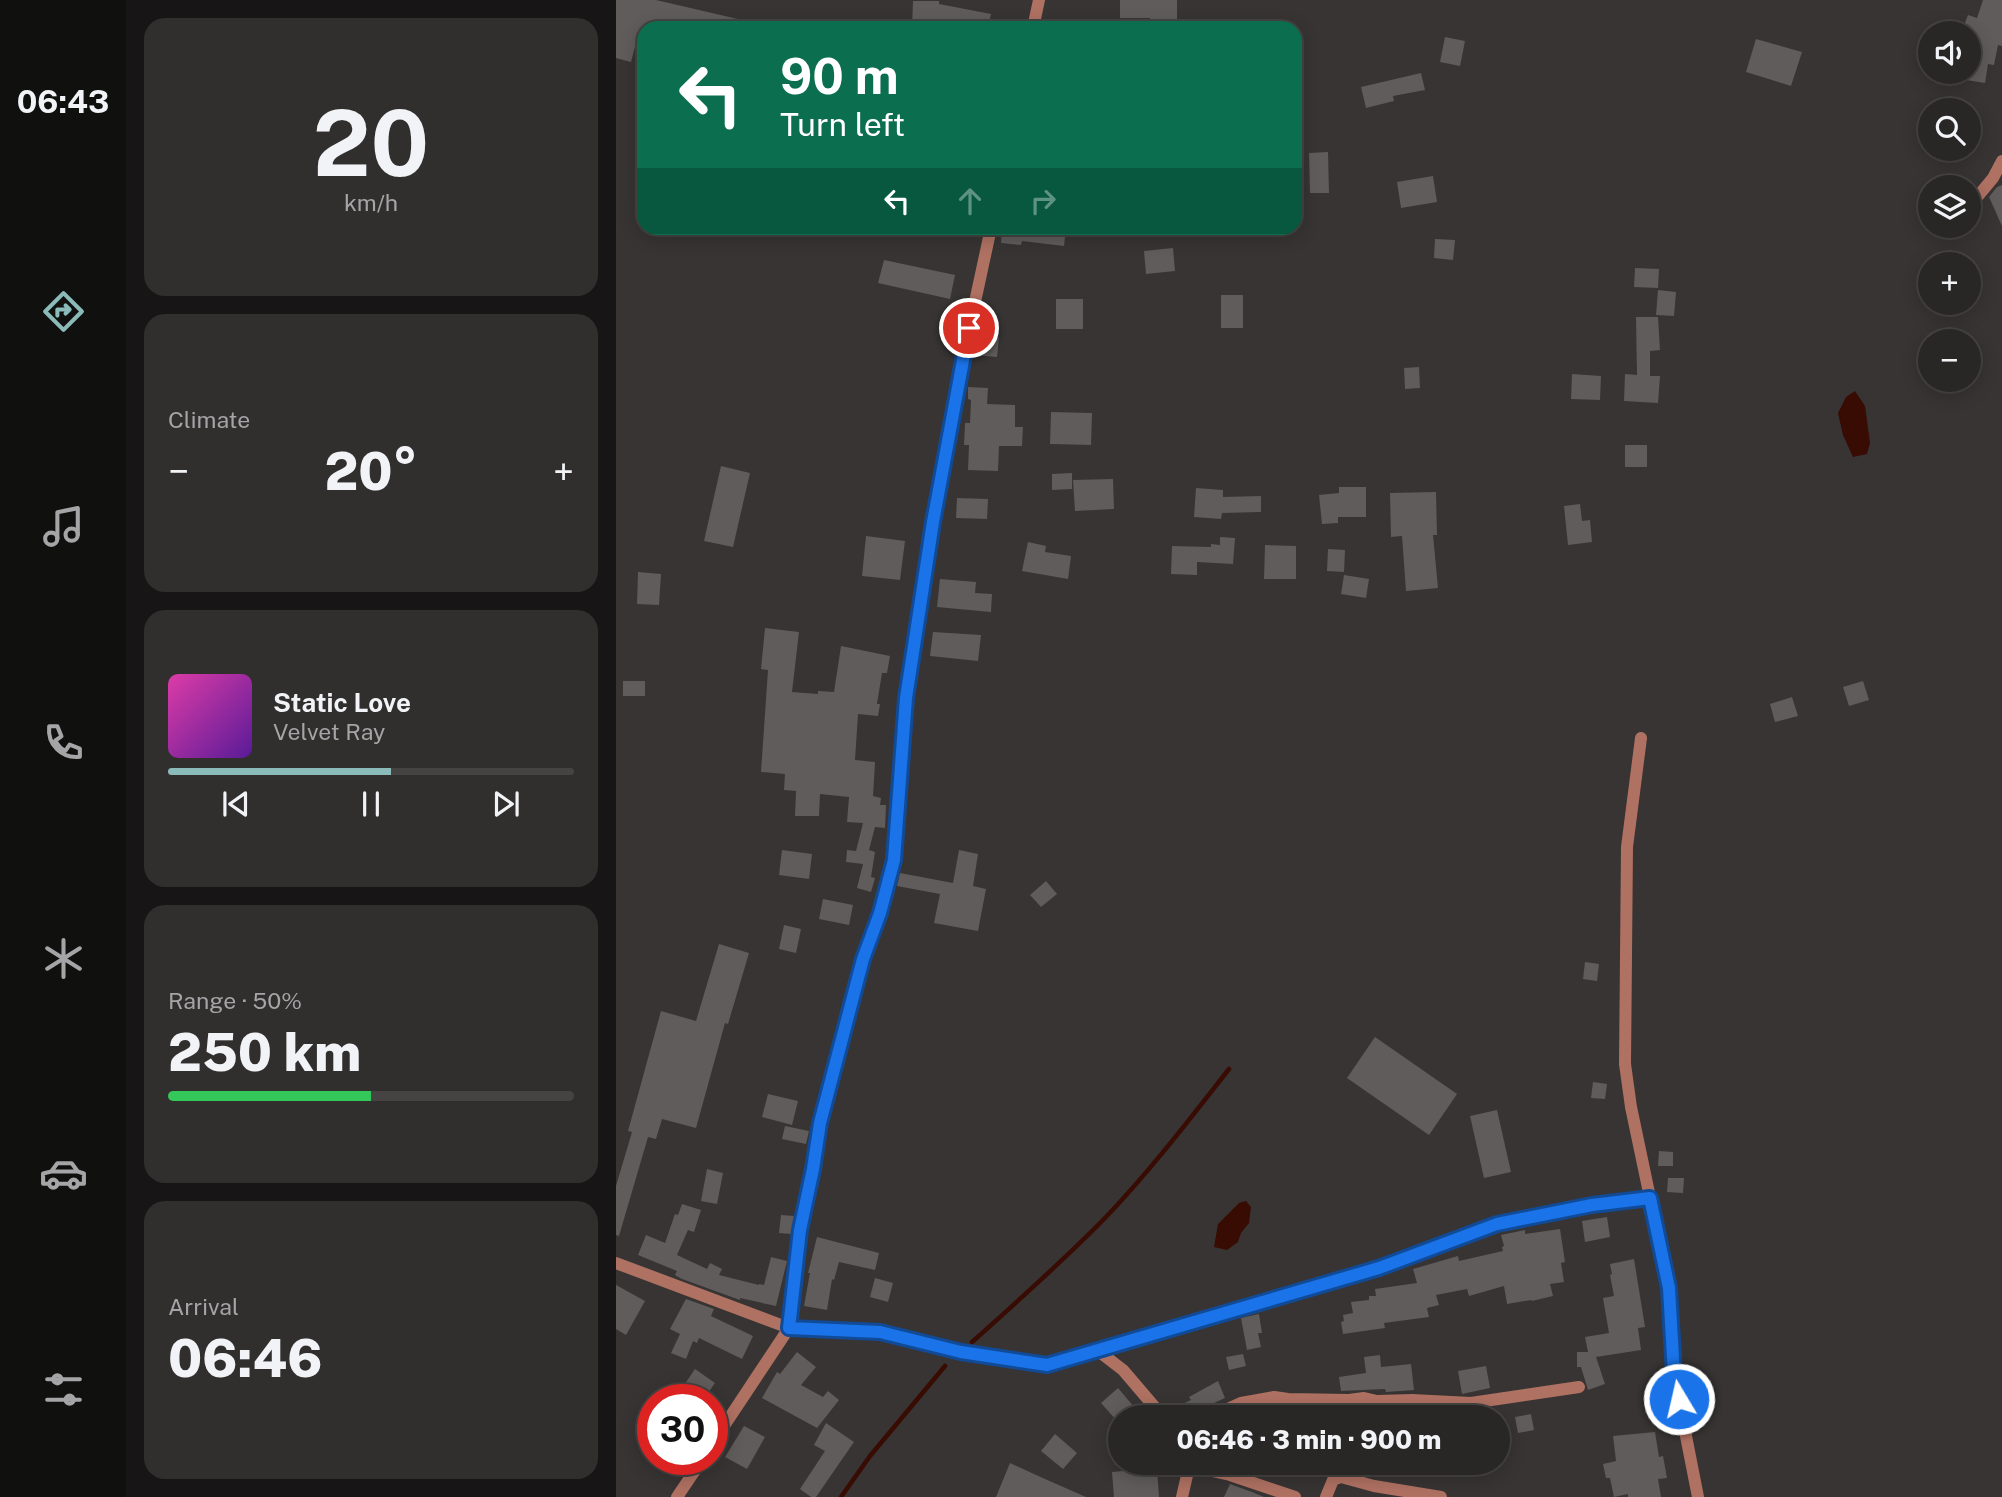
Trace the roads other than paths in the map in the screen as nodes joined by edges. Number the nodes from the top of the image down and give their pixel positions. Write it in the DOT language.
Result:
graph roads {
  1 [pos="1039,0"];
  2 [pos="1034,21"];
  3 [pos="2002,161"];
  4 [pos="1981,192"];
  5 [pos="989,235"];
  6 [pos="1641,738"];
  7 [pos="1650,1198"];
  8 [pos="616,1263"];
  9 [pos="789,1328"];
  10 [pos="1097,1350"];
  11 [pos="1579,1387"];
  12 [pos="1153,1405"];
  13 [pos="1237,1405"];
  14 [pos="728,1420"];
  15 [pos="692,1475"];
  16 [pos="1185,1475"];
  17 [pos="1230,1475"];
  18 [pos="677,1497"];
  19 [pos="1182,1497"];
  20 [pos="1295,1497"];
  21 [pos="1326,1497"];
  22 [pos="1441,1497"];
  23 [pos="1699,1497"];
  1 -- 2 [label="street"];
  3 -- 4 [label="street"];
  5 -- 9 [label="street"];
  6 -- 7 [label="street"];
  7 -- 10 [label="street"];
  7 -- 23 [label="street"];
  8 -- 9 [label="street"];
  9 -- 10 [label="street"];
  9 -- 14 [label="street"];
  10 -- 12 [label="street"];
  11 -- 13 [label="street"];
  15 -- 18 [label="street"];
  16 -- 19 [label="street"];
  17 -- 20 [label="street"];
  21 -- 22 [label="street"];
}
